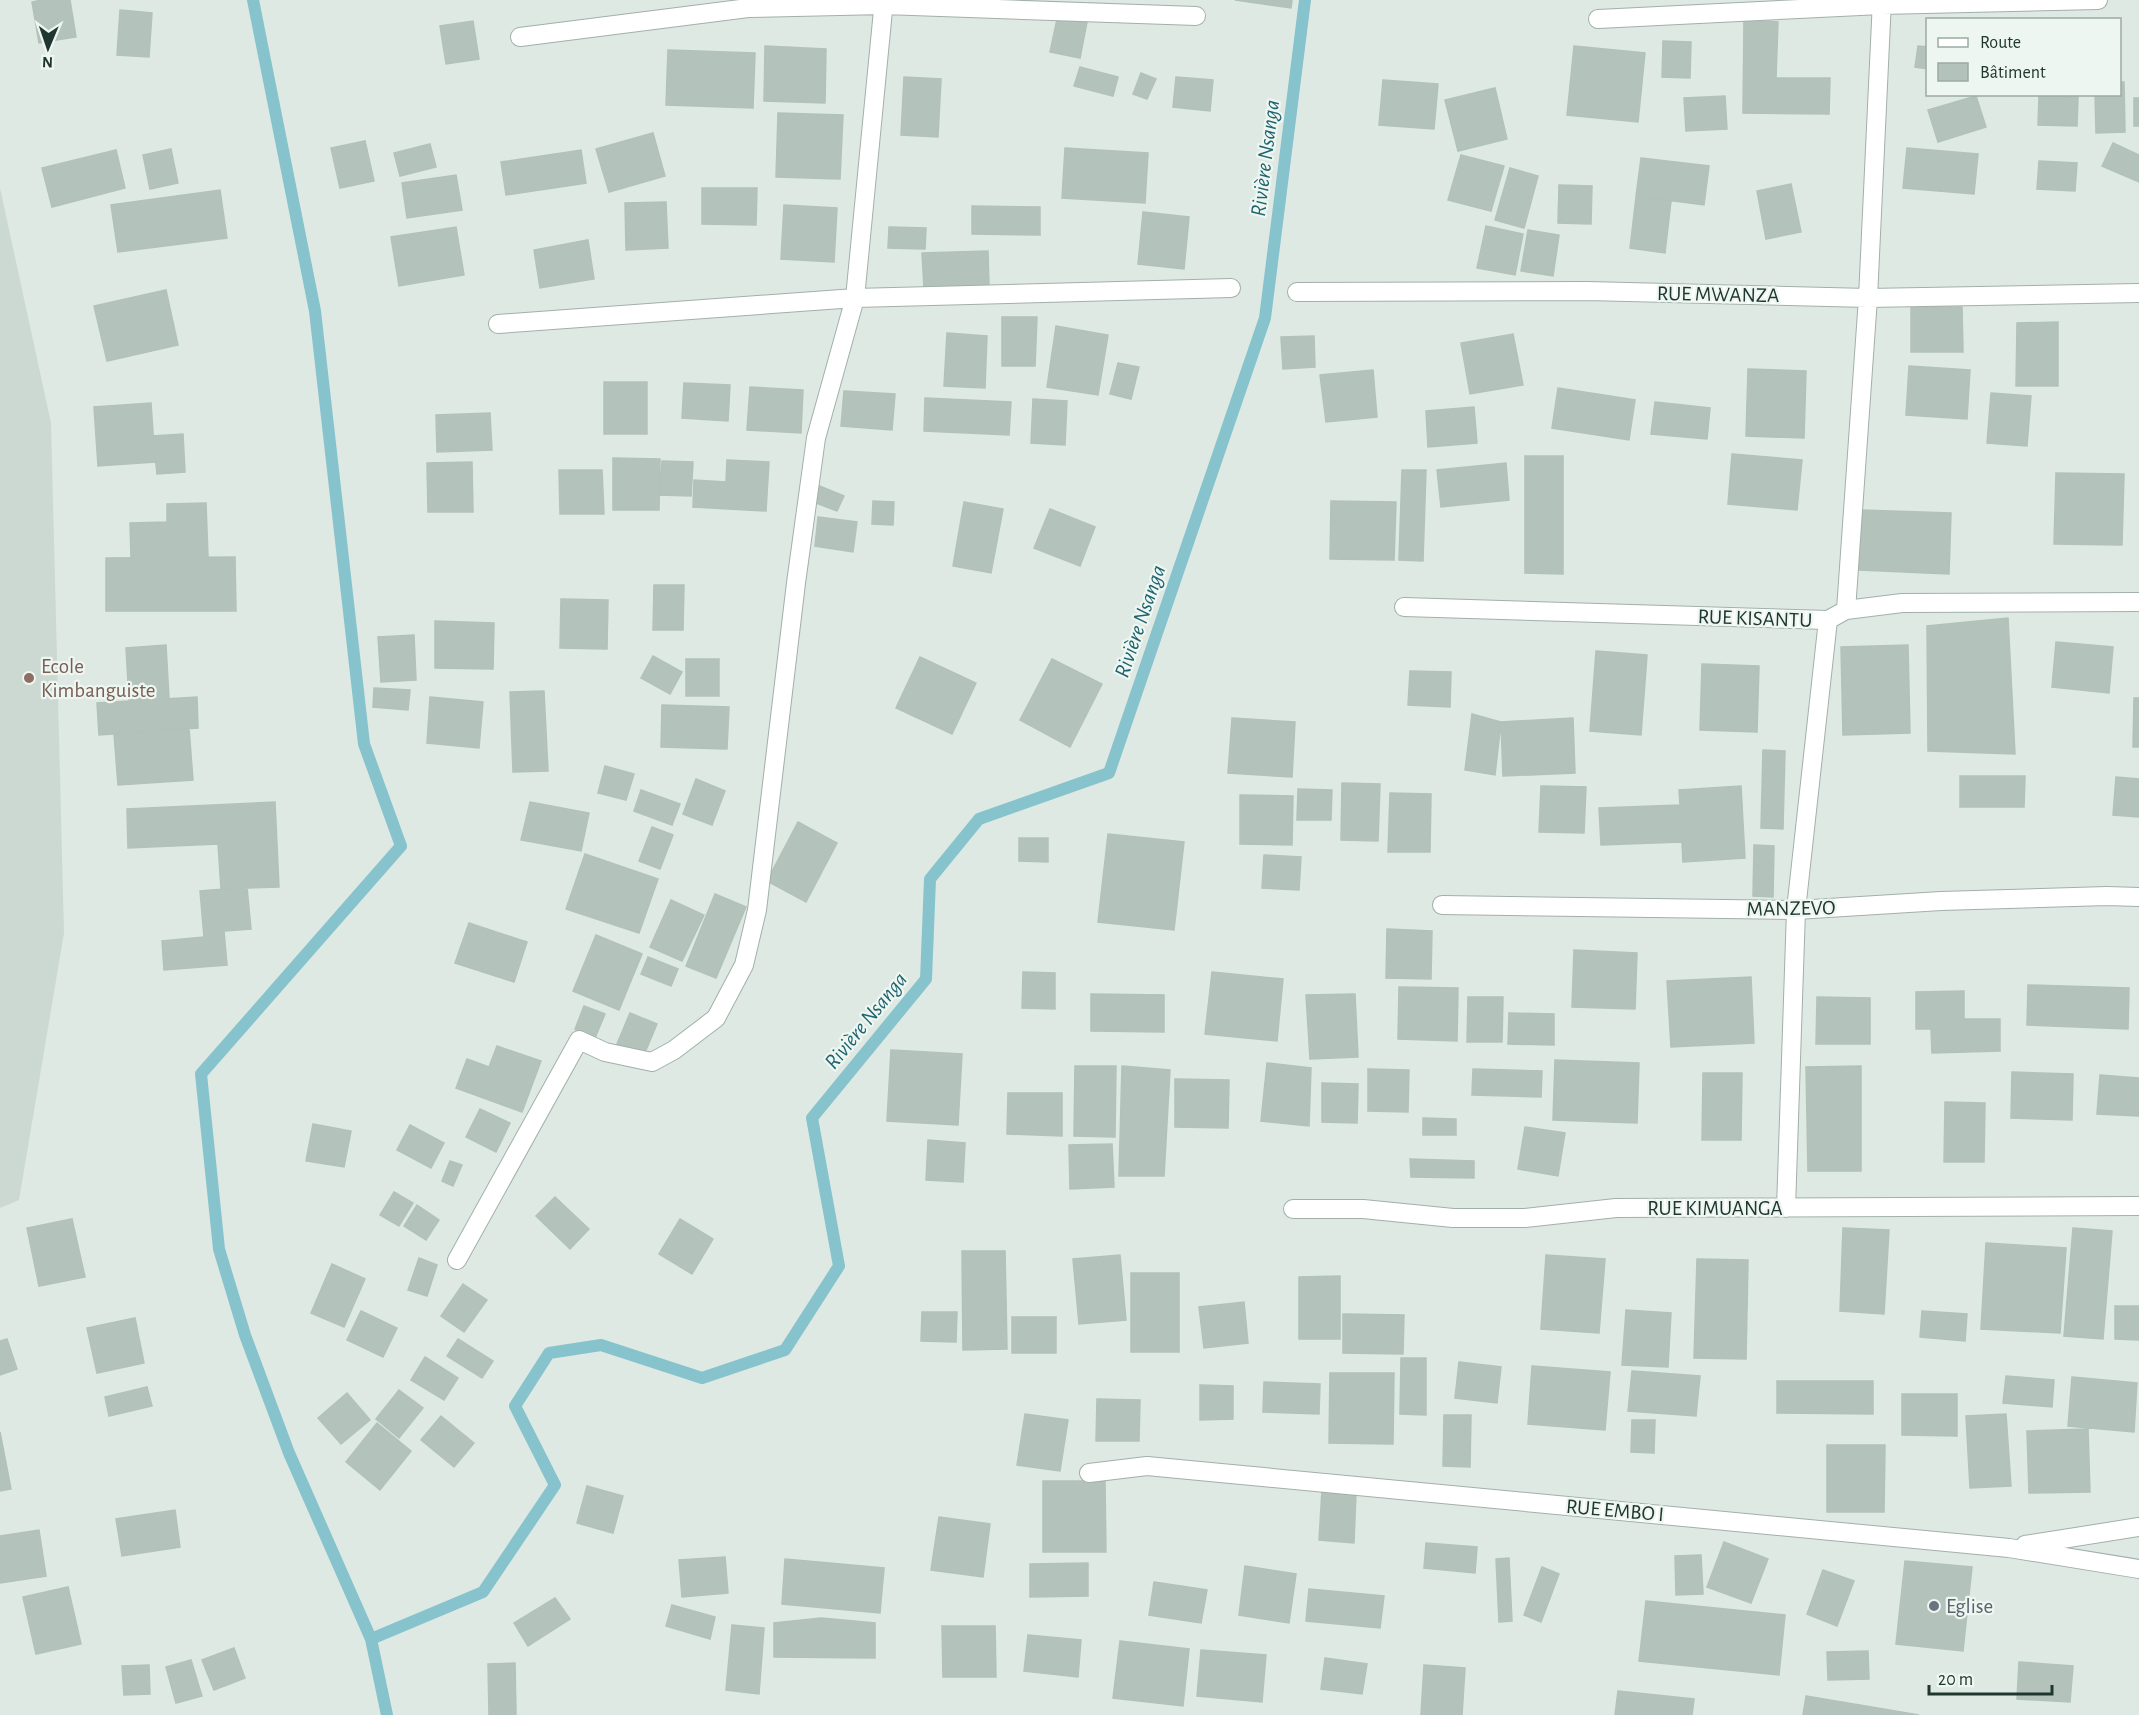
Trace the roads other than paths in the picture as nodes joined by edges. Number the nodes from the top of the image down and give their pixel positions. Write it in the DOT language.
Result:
graph roads {
  1 [pos="2098,0"];
  2 [pos="884,2"];
  3 [pos="1881,3"];
  4 [pos="1196,16"];
  5 [pos="1598,20"];
  6 [pos="520,37"];
  7 [pos="1231,288"];
  8 [pos="1297,292"];
  9 [pos="2139,293"];
  10 [pos="855,298"];
  11 [pos="1868,298"];
  12 [pos="498,324"];
  13 [pos="2139,602"];
  14 [pos="1404,606"];
  15 [pos="1846,610"];
  16 [pos="1828,620"];
  17 [pos="2139,897"];
  18 [pos="1442,905"];
  19 [pos="1796,910"];
  20 [pos="2139,1206"];
  21 [pos="1786,1208"];
  22 [pos="1293,1209"];
  23 [pos="457,1260"];
  24 [pos="1089,1473"];
  25 [pos="2139,1527"];
  26 [pos="2009,1548"];
  27 [pos="2139,1569"];
  1 -- 3 [label="street"];
  2 -- 4 [label="street"];
  2 -- 6 [label="street"];
  2 -- 10 [label="street"];
  3 -- 5 [label="street"];
  3 -- 11 [label="street"];
  7 -- 10 [label="street"];
  8 -- 11 [label="street, RUE MWANZA"];
  9 -- 11 [label="street, RUE MWANZA"];
  10 -- 12 [label="street"];
  10 -- 23 [label="street"];
  11 -- 15 [label="street"];
  13 -- 15 [label="street, RUE KISANTU"];
  14 -- 16 [label="street, RUE KISANTU"];
  15 -- 16 [label="street, RUE KISANTU"];
  16 -- 19 [label="street"];
  17 -- 19 [label="street, MANZEVO"];
  18 -- 19 [label="street, MANZEVO"];
  19 -- 21 [label="street"];
  20 -- 21 [label="street, RUE KIMUANGA"];
  21 -- 22 [label="street, RUE KIMUANGA"];
  24 -- 26 [label="street, RUE EMBO I"];
  25 -- 26 [label="street"];
  26 -- 27 [label="street, RUE EMBO I"];
}
